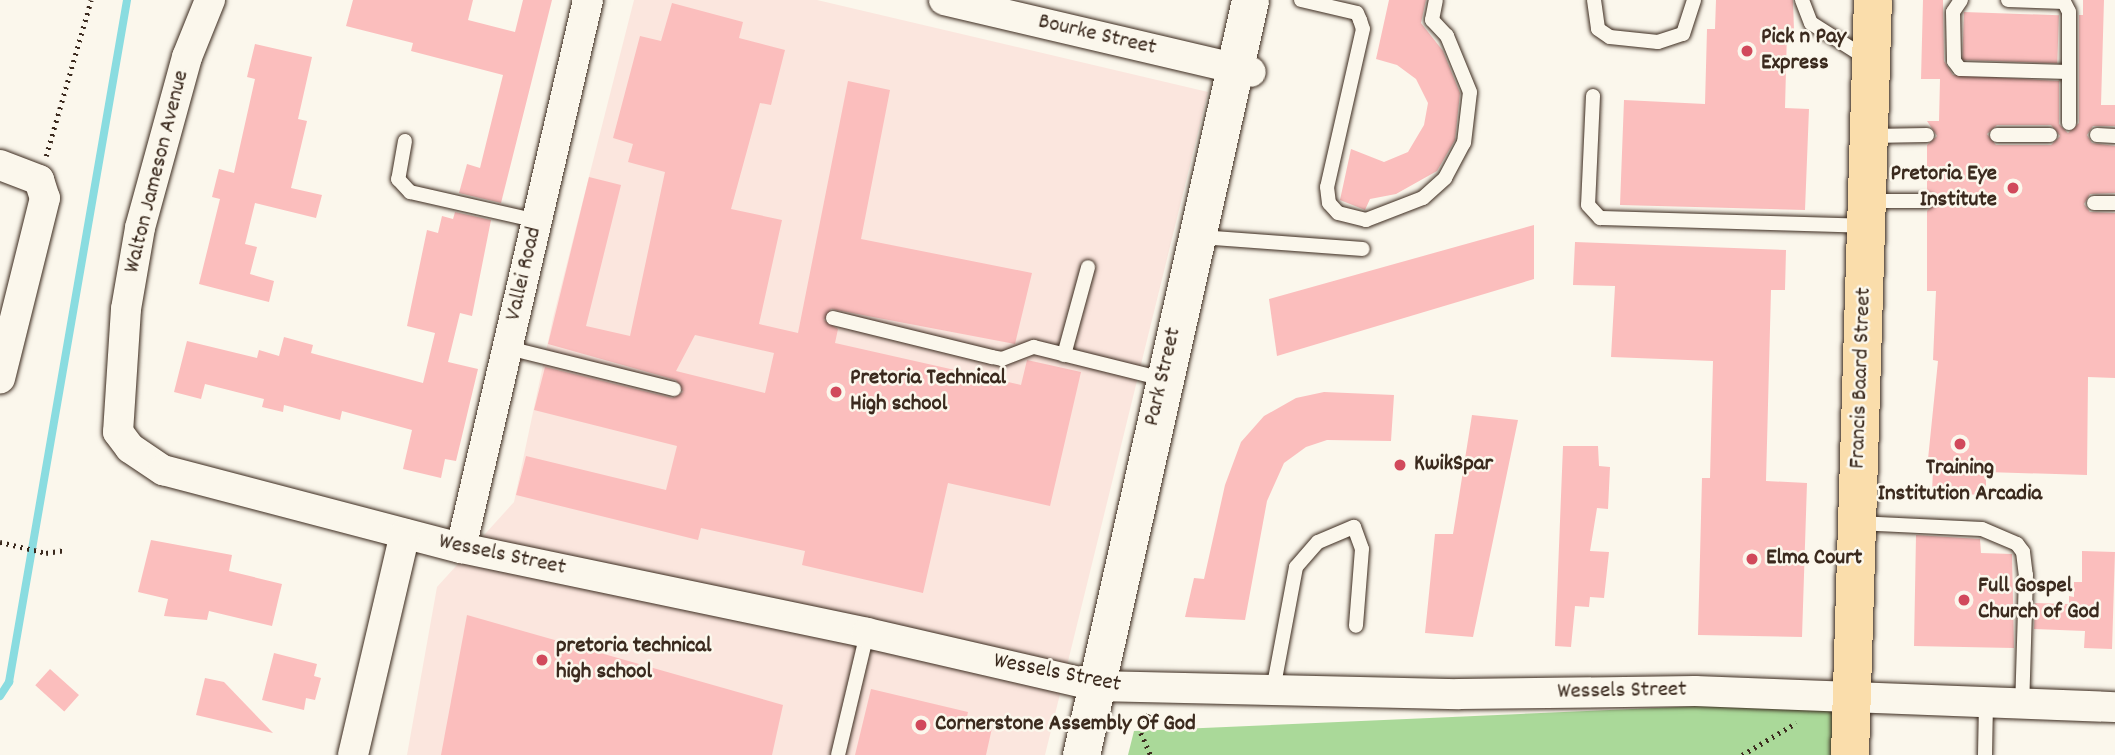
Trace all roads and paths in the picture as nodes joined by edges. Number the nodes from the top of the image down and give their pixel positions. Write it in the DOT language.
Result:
graph roads {
  1 [pos="91,0"];
  2 [pos="210,0"];
  3 [pos="588,0"];
  4 [pos="944,0"];
  5 [pos="1250,0"];
  6 [pos="1268,0"];
  7 [pos="1301,0"];
  8 [pos="1436,0"];
  9 [pos="1594,0"];
  10 [pos="1694,0"];
  11 [pos="1802,0"];
  12 [pos="1873,0"];
  13 [pos="1961,0"];
  14 [pos="2008,0"];
  15 [pos="1871,60"];
  16 [pos="1242,70"];
  17 [pos="2069,72"];
  18 [pos="1593,96"];
  19 [pos="2069,123"];
  20 [pos="1927,135"];
  21 [pos="1997,135"];
  22 [pos="2050,135"];
  23 [pos="2097,135"];
  24 [pos="1869,136"];
  25 [pos="2115,136"];
  26 [pos="405,141"];
  27 [pos="0,164"];
  28 [pos="39,180"];
  29 [pos="1927,201"];
  30 [pos="2094,203"];
  31 [pos="2115,203"];
  32 [pos="1867,214"];
  33 [pos="538,221"];
  34 [pos="1213,238"];
  35 [pos="1363,249"];
  36 [pos="1088,267"];
  37 [pos="833,318"];
  38 [pos="508,348"];
  39 [pos="1064,355"];
  40 [pos="0,378"];
  41 [pos="1163,379"];
  42 [pos="674,389"];
  43 [pos="118,432"];
  44 [pos="1857,523"];
  45 [pos="405,534"];
  46 [pos="3,543"];
  47 [pos="461,548"];
  48 [pos="64,550"];
  49 [pos="1356,626"];
  50 [pos="867,633"];
  51 [pos="1106,687"];
  52 [pos="1273,690"];
  53 [pos="1853,697"];
  54 [pos="1986,704"];
  55 [pos="2022,706"];
  56 [pos="2115,707"];
  57 [pos="1141,733"];
  58 [pos="353,755"];
  59 [pos="838,755"];
  60 [pos="1081,755"];
  61 [pos="1101,755"];
  62 [pos="1151,755"];
  63 [pos="1850,755"];
  64 [pos="1985,755"];
  1 -- 28 [label="path"];
  2 -- 43 [label="street, Walton Jameson Avenue"];
  3 -- 33 [label="street, Vallei Road"];
  4 -- 16 [label="street, Bourke Street"];
  5 -- 16 [label="street, Park Street"];
  6 -- 16 [label="street, Park Street"];
  7 -- 8 [label="lane"];
  9 -- 10 [label="lane"];
  11 -- 15 [label="lane"];
  12 -- 15 [label="main road, Francis Baard Street"];
  13 -- 17 [label="lane"];
  14 -- 17 [label="lane"];
  15 -- 24 [label="main road, Francis Baard Street"];
  16 -- 34 [label="street, Park Street"];
  16 -- 41 [label="street, Park Street"];
  17 -- 19 [label="lane"];
  18 -- 32 [label="lane"];
  20 -- 24 [label="lane"];
  21 -- 22 [label="lane"];
  23 -- 25 [label="lane"];
  24 -- 32 [label="main road, Francis Baard Street"];
  26 -- 33 [label="lane"];
  27 -- 28 [label="street"];
  28 -- 40 [label="street"];
  29 -- 32 [label="lane"];
  30 -- 31 [label="lane"];
  32 -- 44 [label="main road, Francis Baard Street"];
  33 -- 38 [label="street, Vallei Road"];
  34 -- 35 [label="lane"];
  34 -- 51 [label="street, Park Street"];
  36 -- 39 [label="lane"];
  37 -- 39 [label="lane"];
  38 -- 42 [label="lane"];
  38 -- 47 [label="street, Vallei Road"];
  39 -- 41 [label="lane"];
  41 -- 51 [label="street, Park Street"];
  43 -- 45 [label="street, Wessels Street"];
  44 -- 53 [label="main road, Francis Baard Street"];
  44 -- 55 [label="lane"];
  45 -- 47 [label="street, Wessels Street"];
  45 -- 58 [label="street"];
  46 -- 48 [label="path"];
  47 -- 50 [label="street, Wessels Street"];
  49 -- 52 [label="lane"];
  50 -- 51 [label="street, Wessels Street"];
  50 -- 59 [label="lane"];
  51 -- 52 [label="street, Wessels Street"];
  51 -- 60 [label="street, Park Street"];
  51 -- 61 [label="street, Park Street"];
  52 -- 53 [label="street, Wessels Street"];
  53 -- 54 [label="street, Wessels Street"];
  53 -- 63 [label="main road, Francis Baard Street"];
  54 -- 55 [label="street, Wessels Street"];
  54 -- 64 [label="lane"];
  55 -- 56 [label="street, Wessels Street"];
  57 -- 62 [label="path"];
}
